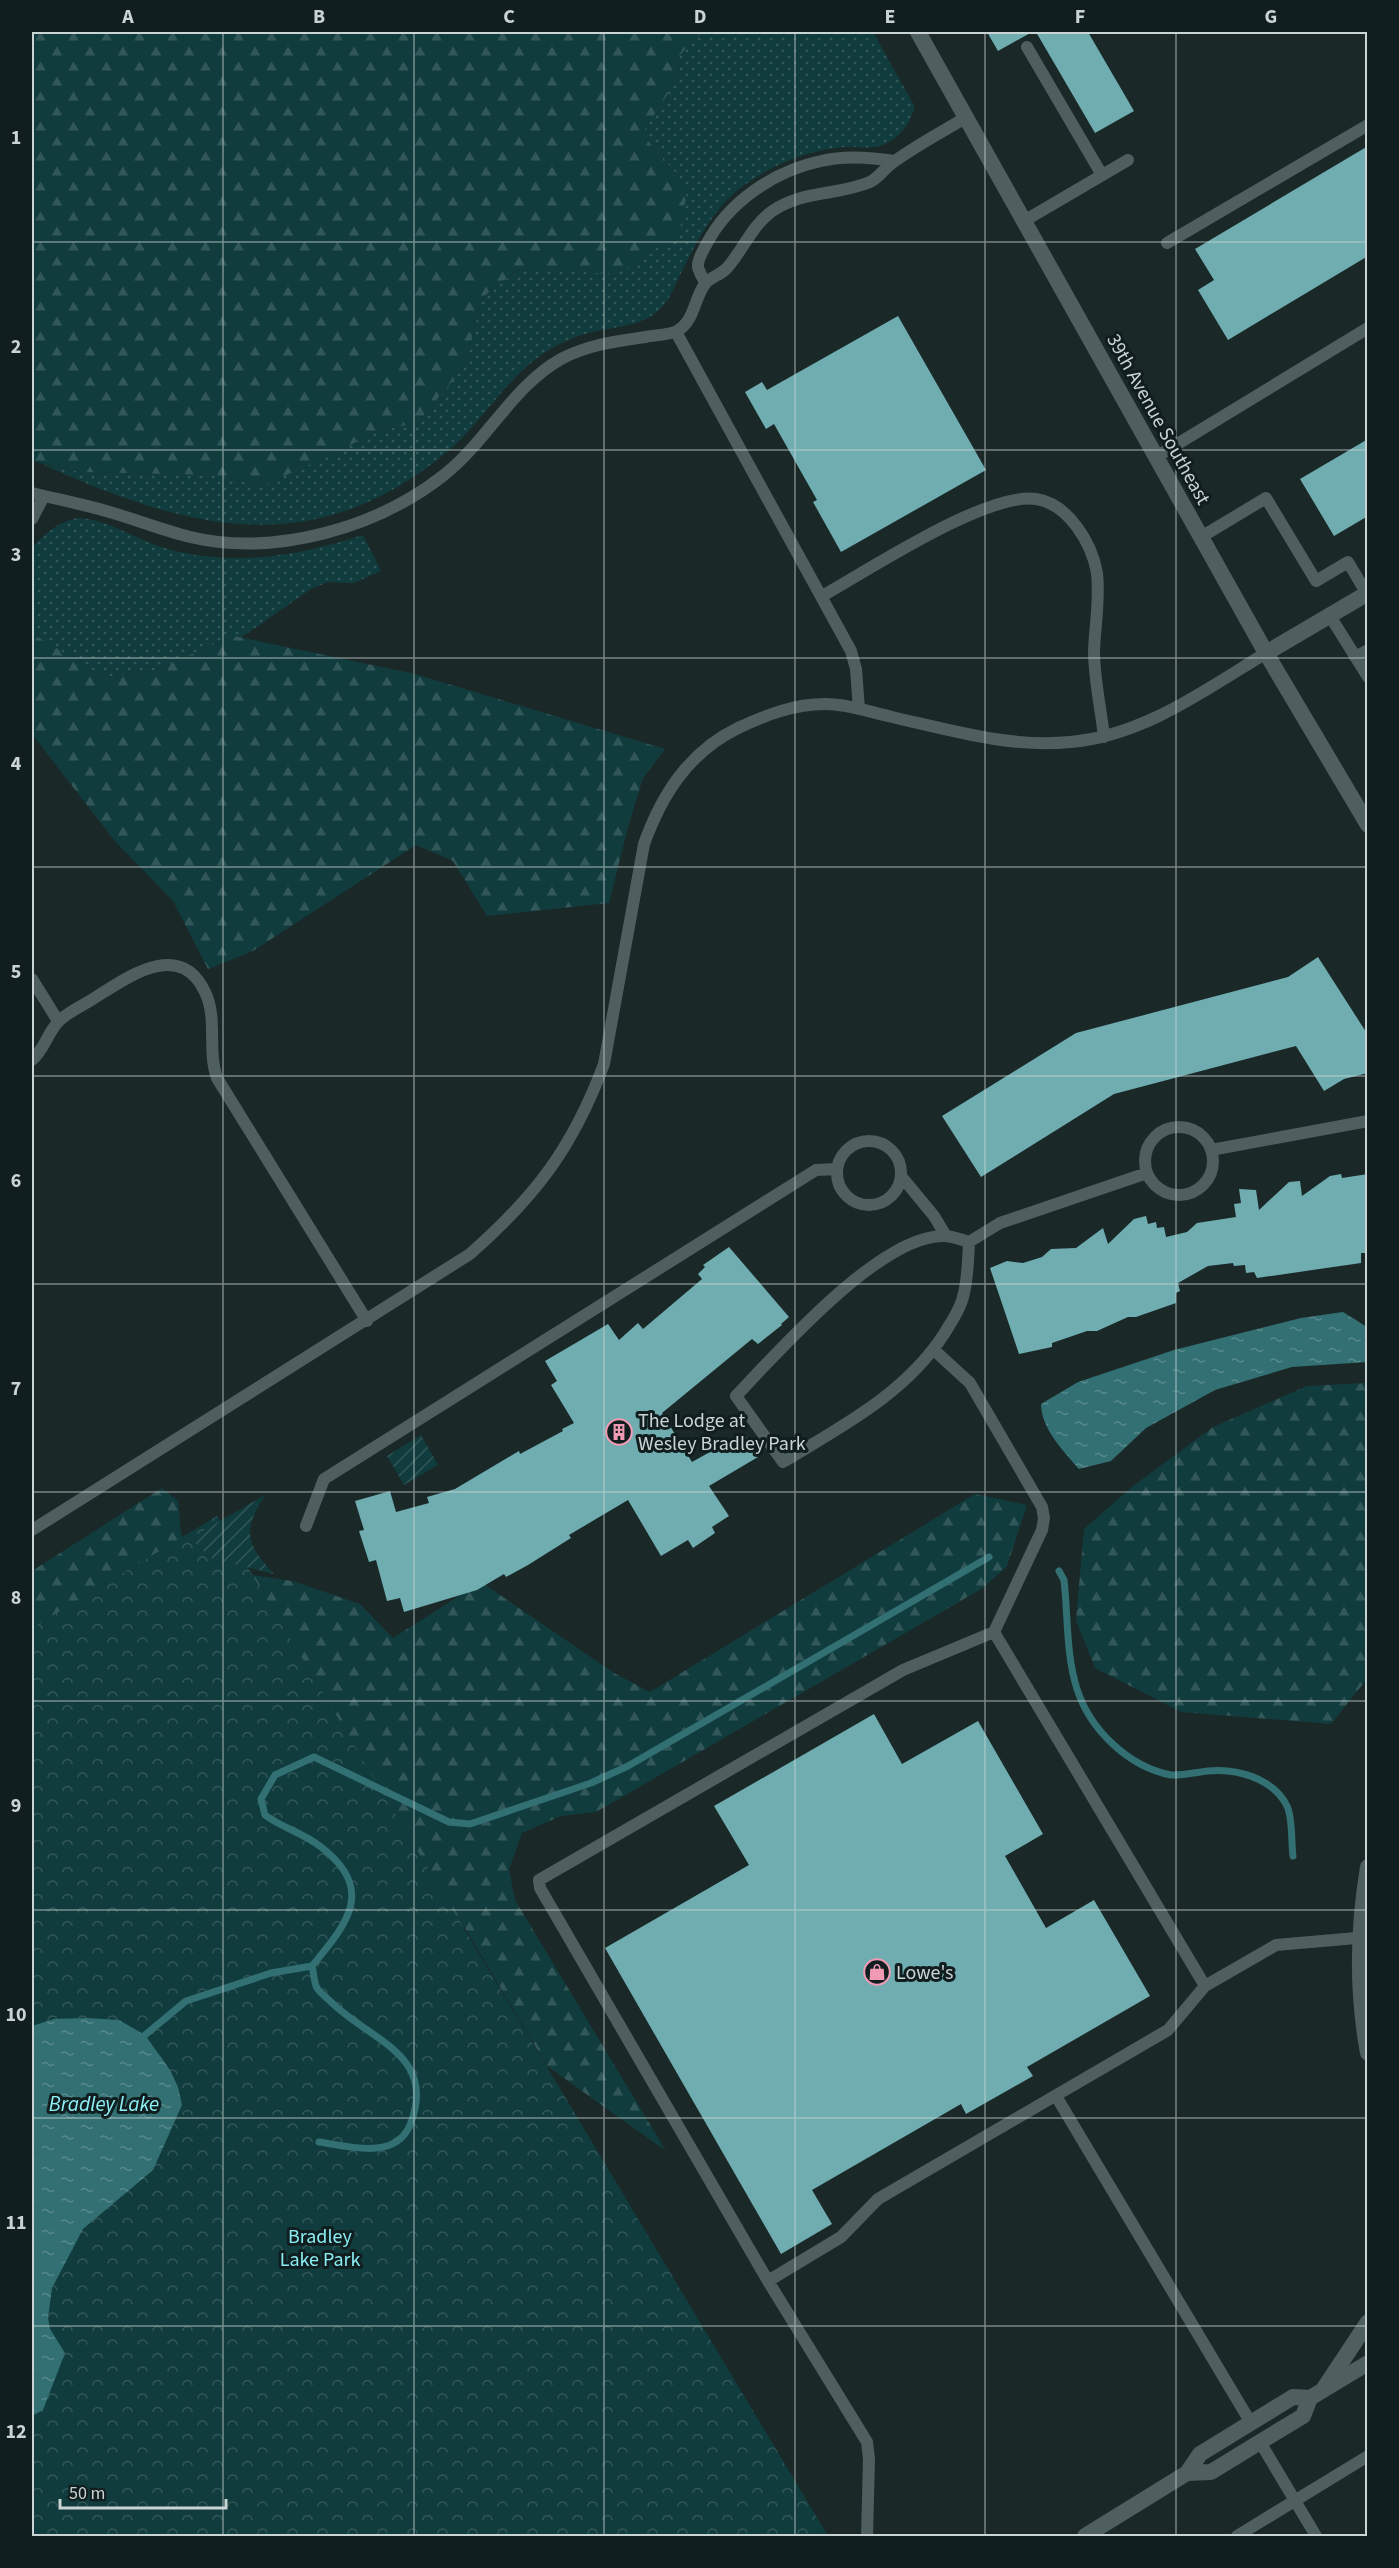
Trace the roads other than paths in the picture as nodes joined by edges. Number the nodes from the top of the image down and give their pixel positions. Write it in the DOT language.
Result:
graph roads {
  1 [pos="918,32"];
  2 [pos="1027,47"];
  3 [pos="965,118"];
  4 [pos="1368,125"];
  5 [pos="1128,160"];
  6 [pos="894,161"];
  7 [pos="1102,175"];
  8 [pos="1024,221"];
  9 [pos="1167,243"];
  10 [pos="705,283"];
  11 [pos="1368,328"];
  12 [pos="676,332"];
  13 [pos="1156,457"];
  14 [pos="32,493"];
  15 [pos="44,496"];
  16 [pos="32,519"];
  17 [pos="1201,537"];
  18 [pos="1367,593"];
  19 [pos="822,596"];
  20 [pos="1330,616"];
  21 [pos="1368,650"];
  22 [pos="1266,653"];
  23 [pos="1355,657"];
  24 [pos="1368,678"];
  25 [pos="859,709"];
  26 [pos="1104,737"];
  27 [pos="1368,825"];
  28 [pos="32,979"];
  29 [pos="58,1021"];
  30 [pos="32,1060"];
  31 [pos="1368,1121"];
  32 [pos="1211,1150"];
  33 [pos="837,1170"];
  34 [pos="1147,1173"];
  35 [pos="901,1176"];
  36 [pos="946,1236"];
  37 [pos="969,1242"];
  38 [pos="367,1321"];
  39 [pos="934,1350"];
  40 [pos="306,1526"];
  41 [pos="32,1530"];
  42 [pos="994,1632"];
  43 [pos="1368,1866"];
  44 [pos="1364,1937"];
  45 [pos="1205,1986"];
  46 [pos="1368,2053"];
  47 [pos="1056,2096"];
  48 [pos="768,2281"];
  49 [pos="1368,2322"];
  50 [pos="1368,2362"];
  51 [pos="1317,2394"];
  52 [pos="1251,2423"];
  53 [pos="1260,2442"];
  54 [pos="1368,2456"];
  55 [pos="1187,2474"];
  56 [pos="1295,2500"];
  57 [pos="867,2536"];
  58 [pos="1085,2536"];
  59 [pos="1237,2536"];
  60 [pos="1316,2536"];
  1 -- 3 [label="main road, 39th Avenue Southeast"];
  2 -- 7 [label="lane"];
  3 -- 6 [label="lane"];
  3 -- 8 [label="main road, 39th Avenue Southeast"];
  4 -- 9 [label="lane"];
  5 -- 7 [label="lane"];
  6 -- 10 [label="lane"];
  6 -- 10 [label="lane"];
  7 -- 8 [label="lane"];
  8 -- 13 [label="main road, 39th Avenue Southeast"];
  10 -- 12 [label="lane"];
  11 -- 13 [label="lane"];
  12 -- 15 [label="lane"];
  12 -- 19 [label="lane"];
  13 -- 17 [label="main road, 39th Avenue Southeast"];
  14 -- 15 [label="lane"];
  15 -- 16 [label="lane"];
  17 -- 18 [label="lane"];
  17 -- 22 [label="main road, 39th Avenue Southeast"];
  18 -- 20 [label="main road"];
  19 -- 25 [label="lane"];
  19 -- 26 [label="lane"];
  20 -- 22 [label="main road"];
  20 -- 23 [label="lane"];
  21 -- 23 [label="lane"];
  22 -- 26 [label="lane"];
  22 -- 27 [label="main road, 39th Avenue Southeast"];
  23 -- 24 [label="lane"];
  25 -- 26 [label="lane"];
  25 -- 38 [label="lane"];
  28 -- 29 [label="lane"];
  29 -- 30 [label="lane"];
  29 -- 38 [label="lane"];
  31 -- 32 [label="lane"];
  32 -- 34 [label="lane"];
  32 -- 34 [label="lane"];
  33 -- 35 [label="lane"];
  33 -- 35 [label="lane"];
  33 -- 40 [label="lane"];
  34 -- 37 [label="lane"];
  35 -- 36 [label="lane"];
  36 -- 37 [label="lane"];
  36 -- 39 [label="lane"];
  37 -- 39 [label="lane"];
  38 -- 41 [label="lane"];
  39 -- 42 [label="lane"];
  42 -- 45 [label="lane"];
  42 -- 48 [label="lane"];
  43 -- 44 [label="main road"];
  44 -- 45 [label="lane"];
  44 -- 46 [label="main road"];
  45 -- 47 [label="lane"];
  47 -- 48 [label="lane"];
  47 -- 52 [label="lane"];
  48 -- 57 [label="lane"];
  49 -- 51 [label="main road"];
  50 -- 51 [label="main road"];
  51 -- 52 [label="main road"];
  51 -- 53 [label="main road"];
  52 -- 55 [label="main road"];
  53 -- 55 [label="main road"];
  53 -- 56 [label="lane"];
  54 -- 56 [label="lane"];
  55 -- 58 [label="main road"];
  56 -- 59 [label="lane"];
  56 -- 60 [label="lane"];
}
